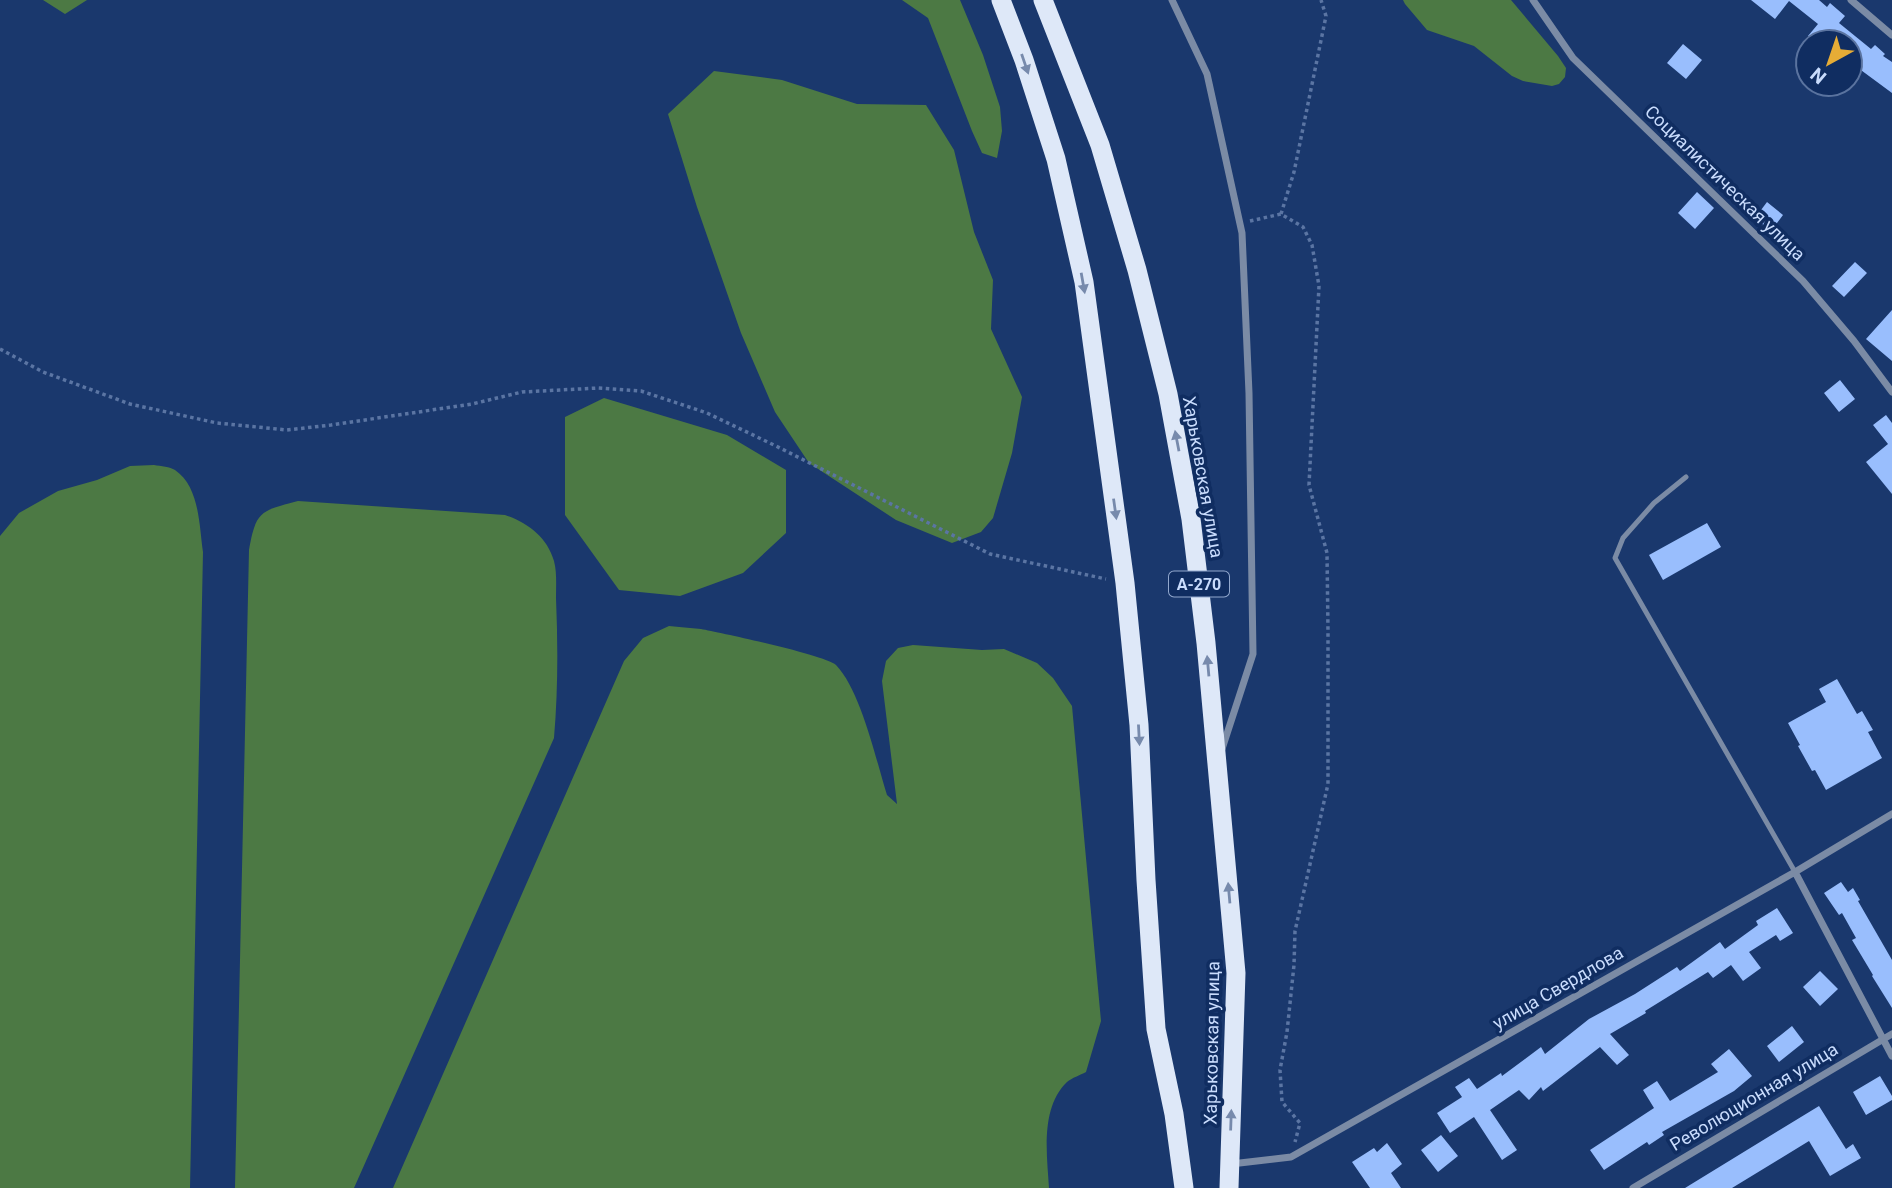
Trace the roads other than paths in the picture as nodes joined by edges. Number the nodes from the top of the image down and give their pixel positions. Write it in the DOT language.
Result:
graph roads {
  1 [pos="1000,0"];
  2 [pos="1043,0"];
  3 [pos="1172,0"];
  4 [pos="1533,0"];
  5 [pos="1851,0"];
  6 [pos="1892,35"];
  7 [pos="1892,392"];
  8 [pos="1686,477"];
  9 [pos="1217,765"];
  10 [pos="1892,814"];
  11 [pos="1795,872"];
  12 [pos="1892,1034"];
  13 [pos="1882,1040"];
  14 [pos="1892,1056"];
  15 [pos="1230,1164"];
  16 [pos="1184,1188"];
  17 [pos="1229,1188"];
  18 [pos="1633,1188"];
  1 -- 16 [label="highway, Харьковская улица, one-way"];
  9 -- 2 [label="highway, Харьковская улица / А-270, one-way"];
  3 -- 9 [label="street"];
  4 -- 7 [label="street, Социалистическая улица"];
  5 -- 6 [label="street"];
  8 -- 11 [label="lane"];
  15 -- 9 [label="highway, Харьковская улица / А-270, one-way"];
  10 -- 11 [label="street, улица Свердлова"];
  11 -- 13 [label="street"];
  11 -- 15 [label="street, улица Свердлова"];
  12 -- 13 [label="street, Революционная улица"];
  13 -- 14 [label="street"];
  13 -- 18 [label="street, Революционная улица"];
  15 -- 17 [label="highway, Харьковская улица / А-270"];
}
